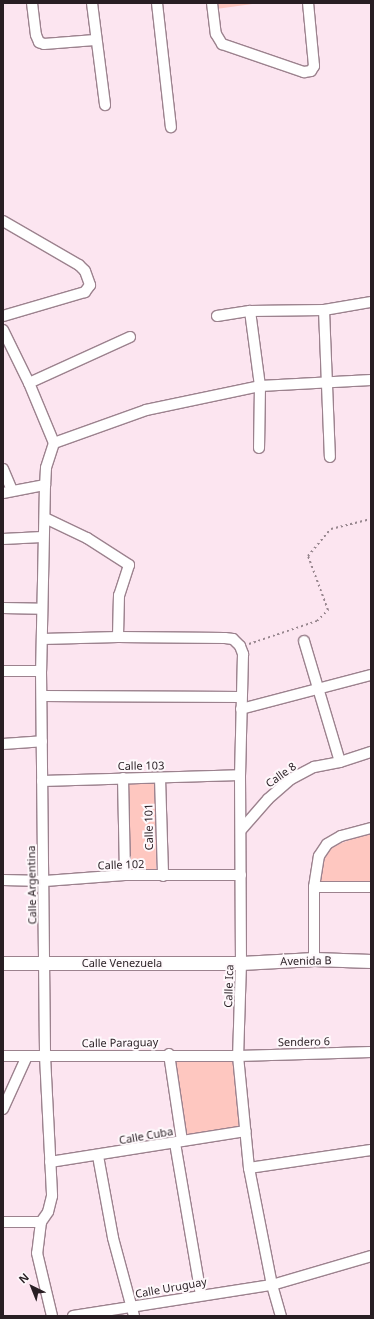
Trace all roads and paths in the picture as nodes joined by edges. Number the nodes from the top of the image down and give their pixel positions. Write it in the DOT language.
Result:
graph roads {
  1 [pos="32,3"];
  2 [pos="92,3"];
  3 [pos="157,3"];
  4 [pos="212,3"];
  5 [pos="308,3"];
  6 [pos="95,40"];
  7 [pos="105,105"];
  8 [pos="171,126"];
  9 [pos="3,221"];
  10 [pos="371,302"];
  11 [pos="324,310"];
  12 [pos="250,311"];
  13 [pos="3,316"];
  14 [pos="217,316"];
  15 [pos="3,330"];
  16 [pos="130,337"];
  17 [pos="371,380"];
  18 [pos="29,382"];
  19 [pos="326,383"];
  20 [pos="260,386"];
  21 [pos="54,443"];
  22 [pos="259,448"];
  23 [pos="330,457"];
  24 [pos="3,470"];
  25 [pos="45,486"];
  26 [pos="7,492"];
  27 [pos="44,518"];
  28 [pos="371,519"];
  29 [pos="42,537"];
  30 [pos="3,539"];
  31 [pos="3,608"];
  32 [pos="42,608"];
  33 [pos="118,637"];
  34 [pos="42,639"];
  35 [pos="304,642"];
  36 [pos="242,650"];
  37 [pos="3,671"];
  38 [pos="41,671"];
  39 [pos="371,675"];
  40 [pos="318,690"];
  41 [pos="43,696"];
  42 [pos="241,697"];
  43 [pos="241,709"];
  44 [pos="42,741"];
  45 [pos="3,744"];
  46 [pos="371,752"];
  47 [pos="340,762"];
  48 [pos="240,775"];
  49 [pos="123,778"];
  50 [pos="160,778"];
  51 [pos="42,781"];
  52 [pos="371,828"];
  53 [pos="241,830"];
  54 [pos="125,875"];
  55 [pos="241,875"];
  56 [pos="163,876"];
  57 [pos="3,880"];
  58 [pos="45,881"];
  59 [pos="314,887"];
  60 [pos="371,887"];
  61 [pos="314,959"];
  62 [pos="371,962"];
  63 [pos="3,963"];
  64 [pos="241,963"];
  65 [pos="45,964"];
  66 [pos="371,1052"];
  67 [pos="169,1054"];
  68 [pos="3,1056"];
  69 [pos="27,1056"];
  70 [pos="45,1056"];
  71 [pos="238,1056"];
  72 [pos="3,1109"];
  73 [pos="246,1131"];
  74 [pos="178,1142"];
  75 [pos="371,1150"];
  76 [pos="98,1156"];
  77 [pos="50,1162"];
  78 [pos="249,1168"];
  79 [pos="3,1222"];
  80 [pos="41,1222"];
  81 [pos="371,1256"];
  82 [pos="272,1285"];
  83 [pos="201,1295"];
  84 [pos="133,1312"];
  85 [pos="52,1316"];
  86 [pos="73,1316"];
  87 [pos="281,1316"];
  1 -- 6 [label="street"];
  2 -- 6 [label="street"];
  3 -- 8 [label="street"];
  4 -- 5 [label="street"];
  6 -- 7 [label="street"];
  9 -- 13 [label="street"];
  10 -- 11 [label="street"];
  11 -- 12 [label="street"];
  11 -- 19 [label="street"];
  12 -- 14 [label="street"];
  12 -- 20 [label="street"];
  15 -- 18 [label="street"];
  16 -- 18 [label="street"];
  17 -- 19 [label="street"];
  18 -- 21 [label="street"];
  19 -- 20 [label="street"];
  19 -- 23 [label="street"];
  20 -- 21 [label="street"];
  20 -- 22 [label="street"];
  21 -- 25 [label="street, Calle Argentina"];
  24 -- 26 [label="street"];
  25 -- 26 [label="street"];
  25 -- 27 [label="street, Calle Argentina"];
  27 -- 29 [label="street, Calle Argentina"];
  27 -- 33 [label="street"];
  28 -- 36 [label="path"];
  29 -- 30 [label="street"];
  29 -- 32 [label="street, Calle Argentina"];
  31 -- 32 [label="street"];
  32 -- 34 [label="street, Calle Argentina"];
  33 -- 34 [label="street"];
  33 -- 36 [label="street"];
  34 -- 38 [label="street, Calle Argentina"];
  35 -- 40 [label="street"];
  36 -- 42 [label="street, Calle Ica"];
  37 -- 38 [label="street"];
  38 -- 41 [label="street, Calle Argentina"];
  39 -- 40 [label="street"];
  40 -- 43 [label="street"];
  40 -- 47 [label="street"];
  41 -- 42 [label="street"];
  41 -- 44 [label="street, Calle Argentina"];
  42 -- 43 [label="street, Calle Ica"];
  43 -- 48 [label="street, Calle Ica"];
  44 -- 45 [label="street"];
  44 -- 51 [label="street, Calle Argentina"];
  46 -- 47 [label="street, Calle 8"];
  47 -- 53 [label="street, Calle 8"];
  48 -- 50 [label="street, Calle 103"];
  48 -- 53 [label="street, Calle Ica"];
  49 -- 50 [label="street, Calle 103"];
  49 -- 51 [label="street, Calle 103"];
  49 -- 54 [label="street"];
  50 -- 56 [label="street, Calle 101"];
  51 -- 58 [label="street, Calle Argentina"];
  52 -- 59 [label="street"];
  53 -- 55 [label="street, Calle Ica"];
  54 -- 56 [label="street, Calle 102"];
  54 -- 58 [label="street, Calle 102"];
  55 -- 56 [label="street, Calle 102"];
  55 -- 64 [label="street, Calle Ica"];
  57 -- 58 [label="street, Calle 102"];
  58 -- 65 [label="street, Calle Argentina"];
  59 -- 60 [label="street"];
  59 -- 61 [label="street"];
  61 -- 62 [label="street, Avenida B"];
  61 -- 64 [label="street, Avenida B"];
  63 -- 65 [label="street, Calle Venezuela"];
  64 -- 65 [label="street, Calle Venezuela"];
  64 -- 71 [label="street, Calle Ica"];
  65 -- 70 [label="street, Calle Argentina"];
  66 -- 71 [label="street, Sendero 6"];
  67 -- 70 [label="street, Calle Paraguay"];
  67 -- 71 [label="street, Calle Paraguay"];
  67 -- 74 [label="street"];
  68 -- 69 [label="street, Calle Paraguay"];
  69 -- 70 [label="street, Calle Paraguay"];
  69 -- 72 [label="street"];
  70 -- 77 [label="street, Calle Argentina"];
  71 -- 73 [label="street, Calle Ica"];
  73 -- 74 [label="street, Calle Cuba"];
  73 -- 78 [label="street, Calle Ica"];
  74 -- 76 [label="street, Calle Cuba"];
  74 -- 83 [label="street"];
  75 -- 78 [label="street"];
  76 -- 77 [label="street, Calle Cuba"];
  76 -- 84 [label="street"];
  77 -- 80 [label="street, Calle Argentina"];
  78 -- 82 [label="street, Calle Ica"];
  79 -- 80 [label="street"];
  80 -- 85 [label="street, Calle Argentina"];
  81 -- 82 [label="street, Calle Uruguay"];
  82 -- 83 [label="street, Calle Uruguay"];
  82 -- 87 [label="street, Calle Ica"];
  83 -- 84 [label="street, Calle Uruguay"];
  84 -- 86 [label="street, Calle Uruguay"];
}
